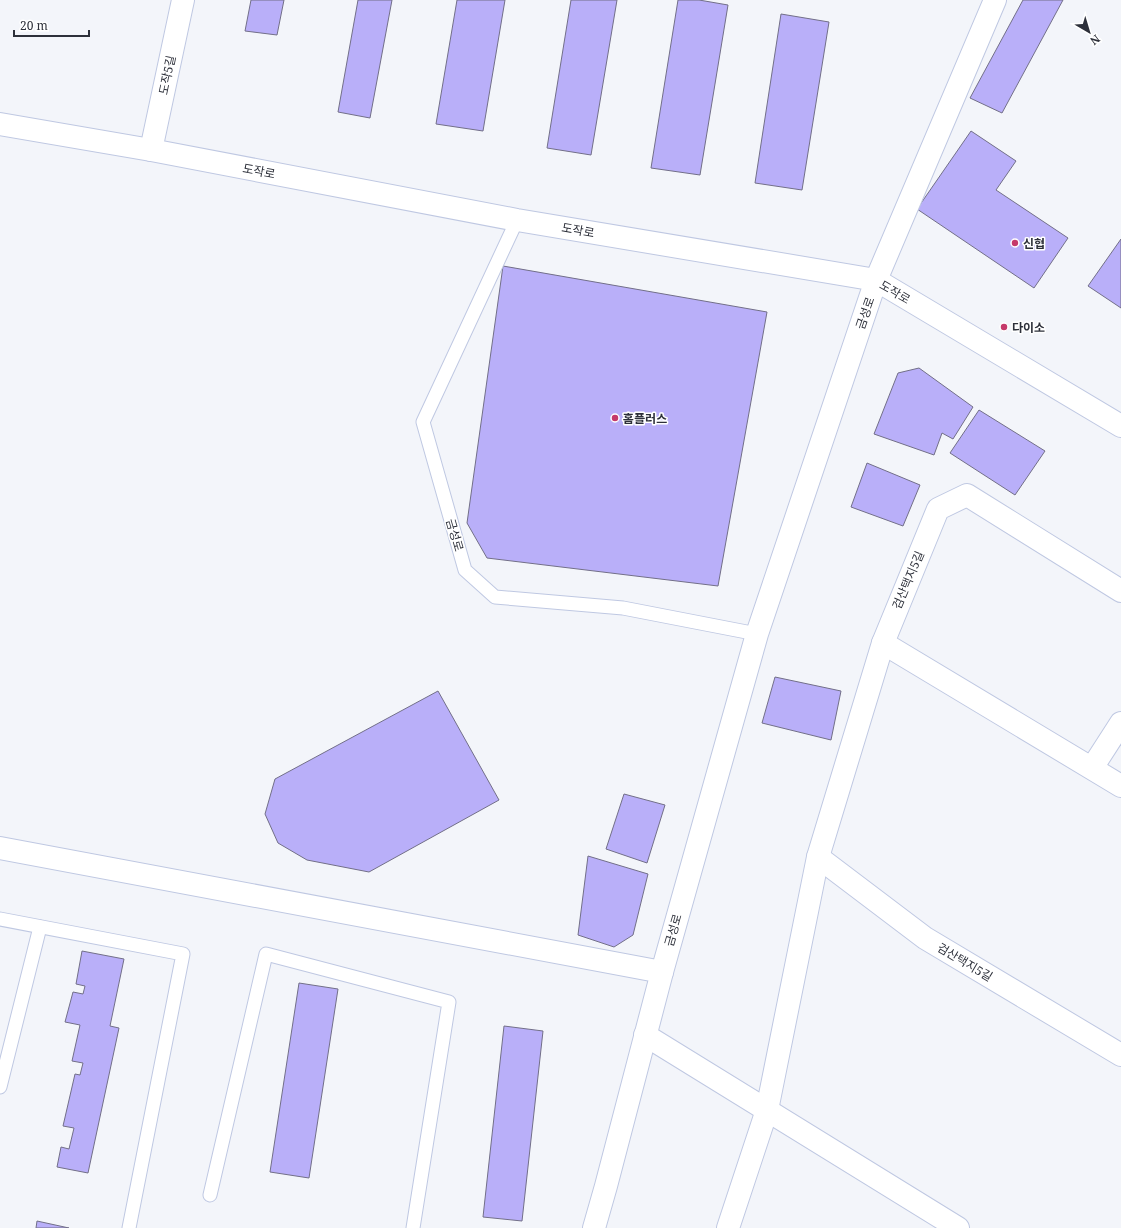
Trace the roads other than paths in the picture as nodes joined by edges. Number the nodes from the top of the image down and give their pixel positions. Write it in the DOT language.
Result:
graph roads {
  1 [pos="183,0"];
  2 [pos="995,0"];
  3 [pos="0,124"];
  4 [pos="151,150"];
  5 [pos="517,220"];
  6 [pos="876,280"];
  7 [pos="1121,426"];
  8 [pos="1121,591"];
  9 [pos="757,634"];
  10 [pos="882,643"];
  11 [pos="1121,723"];
  12 [pos="1092,768"];
  13 [pos="1121,786"];
  14 [pos="0,848"];
  15 [pos="818,857"];
  16 [pos="0,918"];
  17 [pos="40,927"];
  18 [pos="662,972"];
  19 [pos="645,1035"];
  20 [pos="1121,1055"];
  21 [pos="0,1087"];
  22 [pos="767,1110"];
  23 [pos="210,1195"];
  24 [pos="129,1228"];
  25 [pos="413,1228"];
  26 [pos="594,1228"];
  27 [pos="728,1228"];
  28 [pos="958,1228"];
  1 -- 4 [label="street, 도작5길"];
  2 -- 6 [label="street, 금성로"];
  3 -- 4 [label="street, 도작로"];
  4 -- 5 [label="street, 도작로"];
  5 -- 6 [label="street, 도작로"];
  5 -- 9 [label="lane, 금성로"];
  6 -- 7 [label="street, 도작로"];
  6 -- 9 [label="street, 금성로"];
  8 -- 10 [label="street, 검산택지5길"];
  9 -- 18 [label="street, 금성로"];
  10 -- 12 [label="street"];
  10 -- 15 [label="street, 검산택지5길"];
  11 -- 12 [label="street"];
  12 -- 13 [label="street"];
  14 -- 18 [label="street"];
  15 -- 20 [label="street, 검산택지5길"];
  15 -- 22 [label="street, 검산택지5길"];
  16 -- 17 [label="lane"];
  17 -- 21 [label="lane"];
  17 -- 24 [label="lane"];
  18 -- 19 [label="street, 금성로"];
  19 -- 22 [label="street"];
  19 -- 26 [label="street, 금성로"];
  22 -- 27 [label="street, 검산택지5길"];
  22 -- 28 [label="street"];
  23 -- 25 [label="lane"];
}
